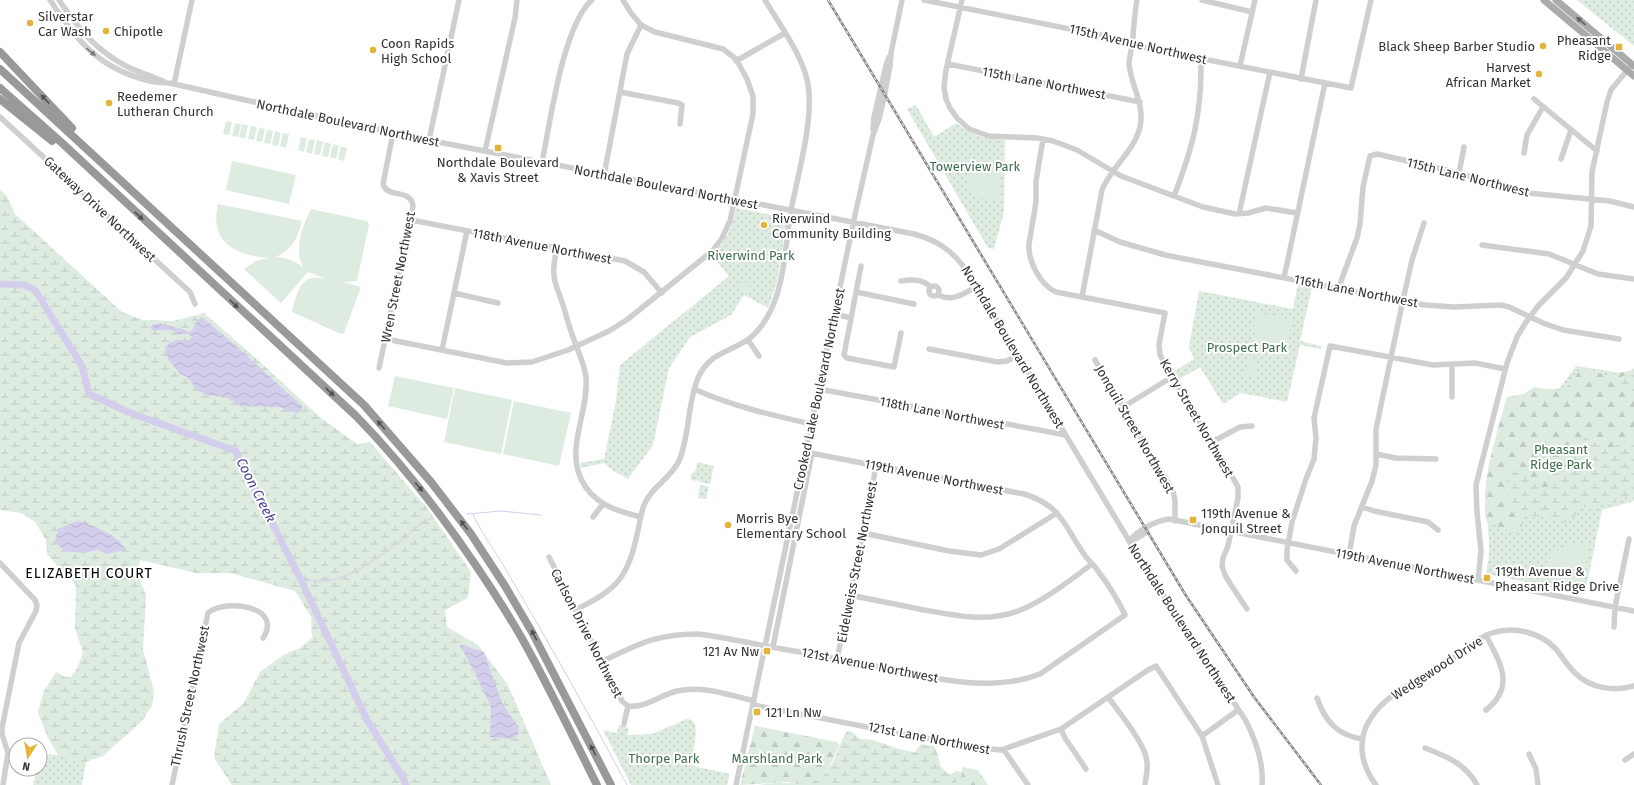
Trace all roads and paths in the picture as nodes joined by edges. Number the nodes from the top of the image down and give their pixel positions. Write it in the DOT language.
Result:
graph roads {
  1 [pos="50,0"];
  2 [pos="59,0"];
  3 [pos="192,0"];
  4 [pos="460,0"];
  5 [pos="517,0"];
  6 [pos="592,0"];
  7 [pos="623,0"];
  8 [pos="765,0"];
  9 [pos="902,0"];
  10 [pos="924,0"];
  11 [pos="962,0"];
  12 [pos="1137,0"];
  13 [pos="1202,0"];
  14 [pos="1255,0"];
  15 [pos="1316,0"];
  16 [pos="1371,0"];
  17 [pos="1544,0"];
  18 [pos="1556,0"];
  19 [pos="960,7"];
  20 [pos="1252,12"];
  21 [pos="641,25"];
  22 [pos="785,33"];
  23 [pos="1132,45"];
  24 [pos="0,52"];
  25 [pos="1201,59"];
  26 [pos="736,61"];
  27 [pos="948,64"];
  28 [pos="1633,64"];
  29 [pos="1240,66"];
  30 [pos="0,69"];
  31 [pos="1627,70"];
  32 [pos="1270,72"];
  33 [pos="1634,76"];
  34 [pos="1301,79"];
  35 [pos="1325,83"];
  36 [pos="171,84"];
  37 [pos="0,88"];
  38 [pos="620,92"];
  39 [pos="0,99"];
  40 [pos="1534,99"];
  41 [pos="1140,102"];
  42 [pos="1543,107"];
  43 [pos="0,117"];
  44 [pos="680,124"];
  45 [pos="1571,130"];
  46 [pos="393,133"];
  47 [pos="1044,139"];
  48 [pos="429,140"];
  49 [pos="1464,147"];
  50 [pos="1596,150"];
  51 [pos="485,151"];
  52 [pos="1524,153"];
  53 [pos="1561,159"];
  54 [pos="542,163"];
  55 [pos="1113,172"];
  56 [pos="1459,173"];
  57 [pos="604,175"];
  58 [pos="120,178"];
  59 [pos="111,189"];
  60 [pos="1174,196"];
  61 [pos="1592,199"];
  62 [pos="735,200"];
  63 [pos="1634,207"];
  64 [pos="791,212"];
  65 [pos="1297,213"];
  66 [pos="1238,214"];
  67 [pos="410,220"];
  68 [pos="853,223"];
  69 [pos="1424,223"];
  70 [pos="1094,230"];
  71 [pos="467,232"];
  72 [pos="1482,245"];
  73 [pos="557,249"];
  74 [pos="1576,264"];
  75 [pos="861,266"];
  76 [pos="1284,278"];
  77 [pos="1634,279"];
  78 [pos="901,281"];
  79 [pos="977,286"];
  80 [pos="1340,288"];
  81 [pos="856,292"];
  82 [pos="454,293"];
  83 [pos="662,293"];
  84 [pos="1082,297"];
  85 [pos="1403,300"];
  86 [pos="498,303"];
  87 [pos="195,304"];
  88 [pos="914,304"];
  89 [pos="835,314"];
  90 [pos="1530,317"];
  91 [pos="851,318"];
  92 [pos="901,333"];
  93 [pos="386,339"];
  94 [pos="1619,339"];
  95 [pos="748,340"];
  96 [pos="577,346"];
  97 [pos="929,349"];
  98 [pos="442,350"];
  99 [pos="1018,355"];
  100 [pos="760,356"];
  101 [pos="1391,357"];
  102 [pos="1095,360"];
  103 [pos="1452,365"];
  104 [pos="380,368"];
  105 [pos="1505,369"];
  106 [pos="1172,377"];
  107 [pos="694,389"];
  108 [pos="819,389"];
  109 [pos="1452,397"];
  110 [pos="1123,407"];
  111 [pos="811,424"];
  112 [pos="1252,426"];
  113 [pos="1066,435"];
  114 [pos="1212,442"];
  115 [pos="805,452"];
  116 [pos="812,453"];
  117 [pos="1376,454"];
  118 [pos="1436,459"];
  119 [pos="876,466"];
  120 [pos="603,504"];
  121 [pos="1362,507"];
  122 [pos="1057,513"];
  123 [pos="593,517"];
  124 [pos="640,517"];
  125 [pos="1175,521"];
  126 [pos="1438,530"];
  127 [pos="1231,532"];
  128 [pos="864,533"];
  129 [pos="1629,539"];
  130 [pos="1129,541"];
  131 [pos="1288,543"];
  132 [pos="1349,555"];
  133 [pos="549,558"];
  134 [pos="0,563"];
  135 [pos="1092,564"];
  136 [pos="1296,571"];
  137 [pos="1478,580"];
  138 [pos="850,595"];
  139 [pos="1615,607"];
  140 [pos="1247,609"];
  141 [pos="575,610"];
  142 [pos="1634,611"];
  143 [pos="1614,627"];
  144 [pos="1486,635"];
  145 [pos="263,638"];
  146 [pos="766,646"];
  147 [pos="773,647"];
  148 [pos="837,659"];
  149 [pos="602,661"];
  150 [pos="1634,686"];
  151 [pos="1108,697"];
  152 [pos="1317,698"];
  153 [pos="754,703"];
  154 [pos="628,706"];
  155 [pos="1238,710"];
  156 [pos="1486,710"];
  157 [pos="624,724"];
  158 [pos="1061,728"];
  159 [pos="1202,736"];
  160 [pos="1362,739"];
  161 [pos="1425,748"];
  162 [pos="1004,750"];
  163 [pos="1529,754"];
  164 [pos="1634,754"];
  165 [pos="1625,760"];
  166 [pos="1086,769"];
  167 [pos="1145,784"];
  168 [pos="3,785"];
  169 [pos="172,785"];
  170 [pos="597,785"];
  171 [pos="611,785"];
  172 [pos="736,785"];
  173 [pos="1028,785"];
  174 [pos="1218,785"];
  175 [pos="1262,785"];
  176 [pos="1376,785"];
  177 [pos="1477,785"];
  178 [pos="1538,785"];
  1 -- 36 [label="street, Northdale Boulevard Northwest, one-way"];
  2 -- 36 [label="street, Northdale Boulevard Northwest"];
  3 -- 36 [label="street"];
  4 -- 48 [label="street"];
  5 -- 51 [label="street"];
  6 -- 54 [label="street"];
  7 -- 21 [label="street"];
  8 -- 22 [label="street"];
  9 -- 68 [label="street, Crooked Lake Boulevard Northwest"];
  10 -- 19 [label="street, 115th Avenue Northwest"];
  11 -- 19 [label="street"];
  12 -- 23 [label="street"];
  13 -- 20 [label="street"];
  14 -- 20 [label="street"];
  15 -- 34 [label="street"];
  16 -- 35 [label="street, 115th Avenue Northwest"];
  17 -- 31 [label="main road"];
  28 -- 18 [label="main road, one-way"];
  19 -- 23 [label="street, 115th Avenue Northwest"];
  19 -- 27 [label="street"];
  20 -- 29 [label="street"];
  21 -- 26 [label="street"];
  21 -- 38 [label="street"];
  22 -- 26 [label="street"];
  22 -- 64 [label="street"];
  23 -- 25 [label="street, 115th Avenue Northwest"];
  23 -- 41 [label="street"];
  58 -- 24 [label="highway, one-way"];
  25 -- 29 [label="street, 115th Avenue Northwest"];
  25 -- 60 [label="street"];
  26 -- 62 [label="street"];
  27 -- 41 [label="street, 115th Lane Northwest"];
  27 -- 47 [label="street"];
  28 -- 31 [label="street"];
  29 -- 32 [label="street, 115th Avenue Northwest"];
  30 -- 58 [label="highway"];
  31 -- 33 [label="main road"];
  31 -- 50 [label="street"];
  32 -- 34 [label="street, 115th Avenue Northwest"];
  32 -- 66 [label="street"];
  34 -- 35 [label="street, 115th Avenue Northwest"];
  35 -- 65 [label="street"];
  36 -- 46 [label="street, Northdale Boulevard Northwest"];
  37 -- 59 [label="highway"];
  38 -- 44 [label="street"];
  38 -- 57 [label="street"];
  39 -- 59 [label="highway"];
  40 -- 42 [label="street"];
  41 -- 55 [label="street"];
  42 -- 45 [label="street"];
  42 -- 52 [label="street"];
  43 -- 87 [label="street, Gateway Drive Northwest"];
  45 -- 50 [label="street"];
  45 -- 53 [label="street"];
  46 -- 48 [label="street, Northdale Boulevard Northwest"];
  46 -- 67 [label="street, Wren Street Northwest"];
  47 -- 55 [label="street"];
  47 -- 84 [label="street"];
  48 -- 51 [label="street, Northdale Boulevard Northwest"];
  49 -- 56 [label="street"];
  50 -- 61 [label="street"];
  51 -- 54 [label="street, Northdale Boulevard Northwest"];
  54 -- 57 [label="street, Northdale Boulevard Northwest"];
  55 -- 60 [label="street"];
  55 -- 70 [label="street"];
  56 -- 61 [label="street, 115th Lane Northwest"];
  56 -- 80 [label="street, 115th Lane Northwest"];
  57 -- 62 [label="street, Northdale Boulevard Northwest"];
  171 -- 58 [label="highway, one-way"];
  59 -- 170 [label="highway, one-way"];
  60 -- 66 [label="street"];
  61 -- 63 [label="street, 115th Lane Northwest"];
  61 -- 74 [label="street"];
  62 -- 64 [label="street, Northdale Boulevard Northwest"];
  62 -- 83 [label="street"];
  64 -- 68 [label="street, Northdale Boulevard Northwest"];
  64 -- 95 [label="street"];
  65 -- 66 [label="street"];
  65 -- 76 [label="street"];
  67 -- 71 [label="street, 118th Avenue Northwest"];
  67 -- 93 [label="street, Wren Street Northwest"];
  68 -- 79 [label="street, Northdale Boulevard Northwest"];
  68 -- 89 [label="street, Crooked Lake Boulevard Northwest"];
  69 -- 85 [label="street"];
  70 -- 76 [label="street, 116th Lane Northwest"];
  70 -- 84 [label="street"];
  71 -- 73 [label="street, 118th Avenue Northwest"];
  71 -- 82 [label="street"];
  72 -- 74 [label="street"];
  73 -- 83 [label="street, 118th Avenue Northwest"];
  73 -- 96 [label="street"];
  74 -- 77 [label="street"];
  74 -- 90 [label="street"];
  75 -- 81 [label="street"];
  76 -- 80 [label="street, 116th Lane Northwest"];
  78 -- 79 [label="street"];
  79 -- 99 [label="street, Northdale Boulevard Northwest"];
  80 -- 85 [label="street, 116th Lane Northwest"];
  81 -- 88 [label="street"];
  81 -- 91 [label="street"];
  82 -- 86 [label="street"];
  82 -- 98 [label="street"];
  83 -- 96 [label="street"];
  84 -- 106 [label="street, Kerry Street Northwest"];
  85 -- 90 [label="street, 116th Lane Northwest"];
  85 -- 101 [label="street"];
  89 -- 91 [label="street"];
  89 -- 108 [label="street, Crooked Lake Boulevard Northwest"];
  90 -- 94 [label="street, 116th Lane Northwest"];
  90 -- 105 [label="street"];
  91 -- 92 [label="street"];
  93 -- 98 [label="street"];
  93 -- 104 [label="street, Wren Street Northwest"];
  95 -- 100 [label="street"];
  95 -- 107 [label="street"];
  96 -- 98 [label="street"];
  96 -- 120 [label="street"];
  97 -- 99 [label="street"];
  99 -- 113 [label="street, Northdale Boulevard Northwest"];
  101 -- 103 [label="street"];
  101 -- 117 [label="street"];
  101 -- 131 [label="street"];
  102 -- 110 [label="street, Jonquil Street Northwest"];
  103 -- 105 [label="street"];
  103 -- 109 [label="street"];
  105 -- 137 [label="street"];
  106 -- 110 [label="street"];
  106 -- 114 [label="street, Kerry Street Northwest"];
  107 -- 111 [label="street"];
  107 -- 124 [label="street"];
  108 -- 111 [label="street, Crooked Lake Boulevard Northwest"];
  108 -- 113 [label="street, 118th Lane Northwest"];
  110 -- 125 [label="street, Jonquil Street Northwest"];
  111 -- 115 [label="street, Crooked Lake Boulevard Northwest"];
  112 -- 114 [label="street"];
  113 -- 130 [label="street, Northdale Boulevard Northwest"];
  114 -- 127 [label="street, Kerry Street Northwest"];
  115 -- 116 [label="street, 119th Avenue Northwest"];
  115 -- 146 [label="street, Crooked Lake Boulevard Northwest"];
  116 -- 119 [label="street, 119th Avenue Northwest"];
  116 -- 147 [label="street"];
  117 -- 118 [label="street"];
  117 -- 121 [label="street"];
  119 -- 122 [label="street, 119th Avenue Northwest"];
  119 -- 128 [label="street, Eidelweiss Street Northwest"];
  120 -- 123 [label="street"];
  120 -- 124 [label="street"];
  121 -- 126 [label="street"];
  121 -- 132 [label="street"];
  122 -- 128 [label="street"];
  122 -- 135 [label="street"];
  124 -- 141 [label="street"];
  125 -- 127 [label="street, 119th Avenue Northwest"];
  125 -- 130 [label="street, 119th Avenue Northwest"];
  127 -- 131 [label="street, 119th Avenue Northwest"];
  127 -- 140 [label="street, Kerry Street Northwest"];
  128 -- 138 [label="street, Eidelweiss Street Northwest"];
  129 -- 139 [label="street"];
  130 -- 155 [label="street, Northdale Boulevard Northwest"];
  131 -- 132 [label="street, 119th Avenue Northwest"];
  131 -- 136 [label="street"];
  132 -- 137 [label="street, 119th Avenue Northwest"];
  133 -- 141 [label="street, Carlson Drive Northwest"];
  134 -- 168 [label="street"];
  135 -- 138 [label="street"];
  135 -- 148 [label="street, 121st Avenue Northwest"];
  137 -- 139 [label="street, 119th Avenue Northwest"];
  138 -- 148 [label="street, Eidelweiss Street Northwest"];
  139 -- 142 [label="street, 119th Avenue Northwest"];
  139 -- 143 [label="street"];
  141 -- 149 [label="street, Carlson Drive Northwest"];
  144 -- 150 [label="street, Wedgewood Drive"];
  144 -- 156 [label="street"];
  144 -- 160 [label="street, Wedgewood Drive"];
  145 -- 169 [label="street, Thrush Street Northwest"];
  146 -- 147 [label="street, 121st Avenue Northwest"];
  146 -- 149 [label="street, 121st Avenue Northwest"];
  146 -- 153 [label="street, Crooked Lake Boulevard Northwest"];
  147 -- 148 [label="street, 121st Avenue Northwest"];
  149 -- 154 [label="street, Carlson Drive Northwest"];
  151 -- 158 [label="street, 121st Lane Northwest"];
  151 -- 159 [label="street, 121st Lane Northwest"];
  151 -- 167 [label="street"];
  152 -- 160 [label="street"];
  153 -- 154 [label="street, 121st Lane Northwest"];
  153 -- 162 [label="street, 121st Lane Northwest"];
  153 -- 172 [label="street, Crooked Lake Boulevard Northwest"];
  154 -- 157 [label="street"];
  155 -- 159 [label="street"];
  155 -- 175 [label="street, Northdale Boulevard Northwest"];
  158 -- 162 [label="street, 121st Lane Northwest"];
  158 -- 166 [label="street"];
  159 -- 174 [label="street"];
  160 -- 176 [label="street, Wedgewood Drive"];
  161 -- 177 [label="street"];
  162 -- 173 [label="street"];
  163 -- 178 [label="street"];
  164 -- 165 [label="street"];
}
